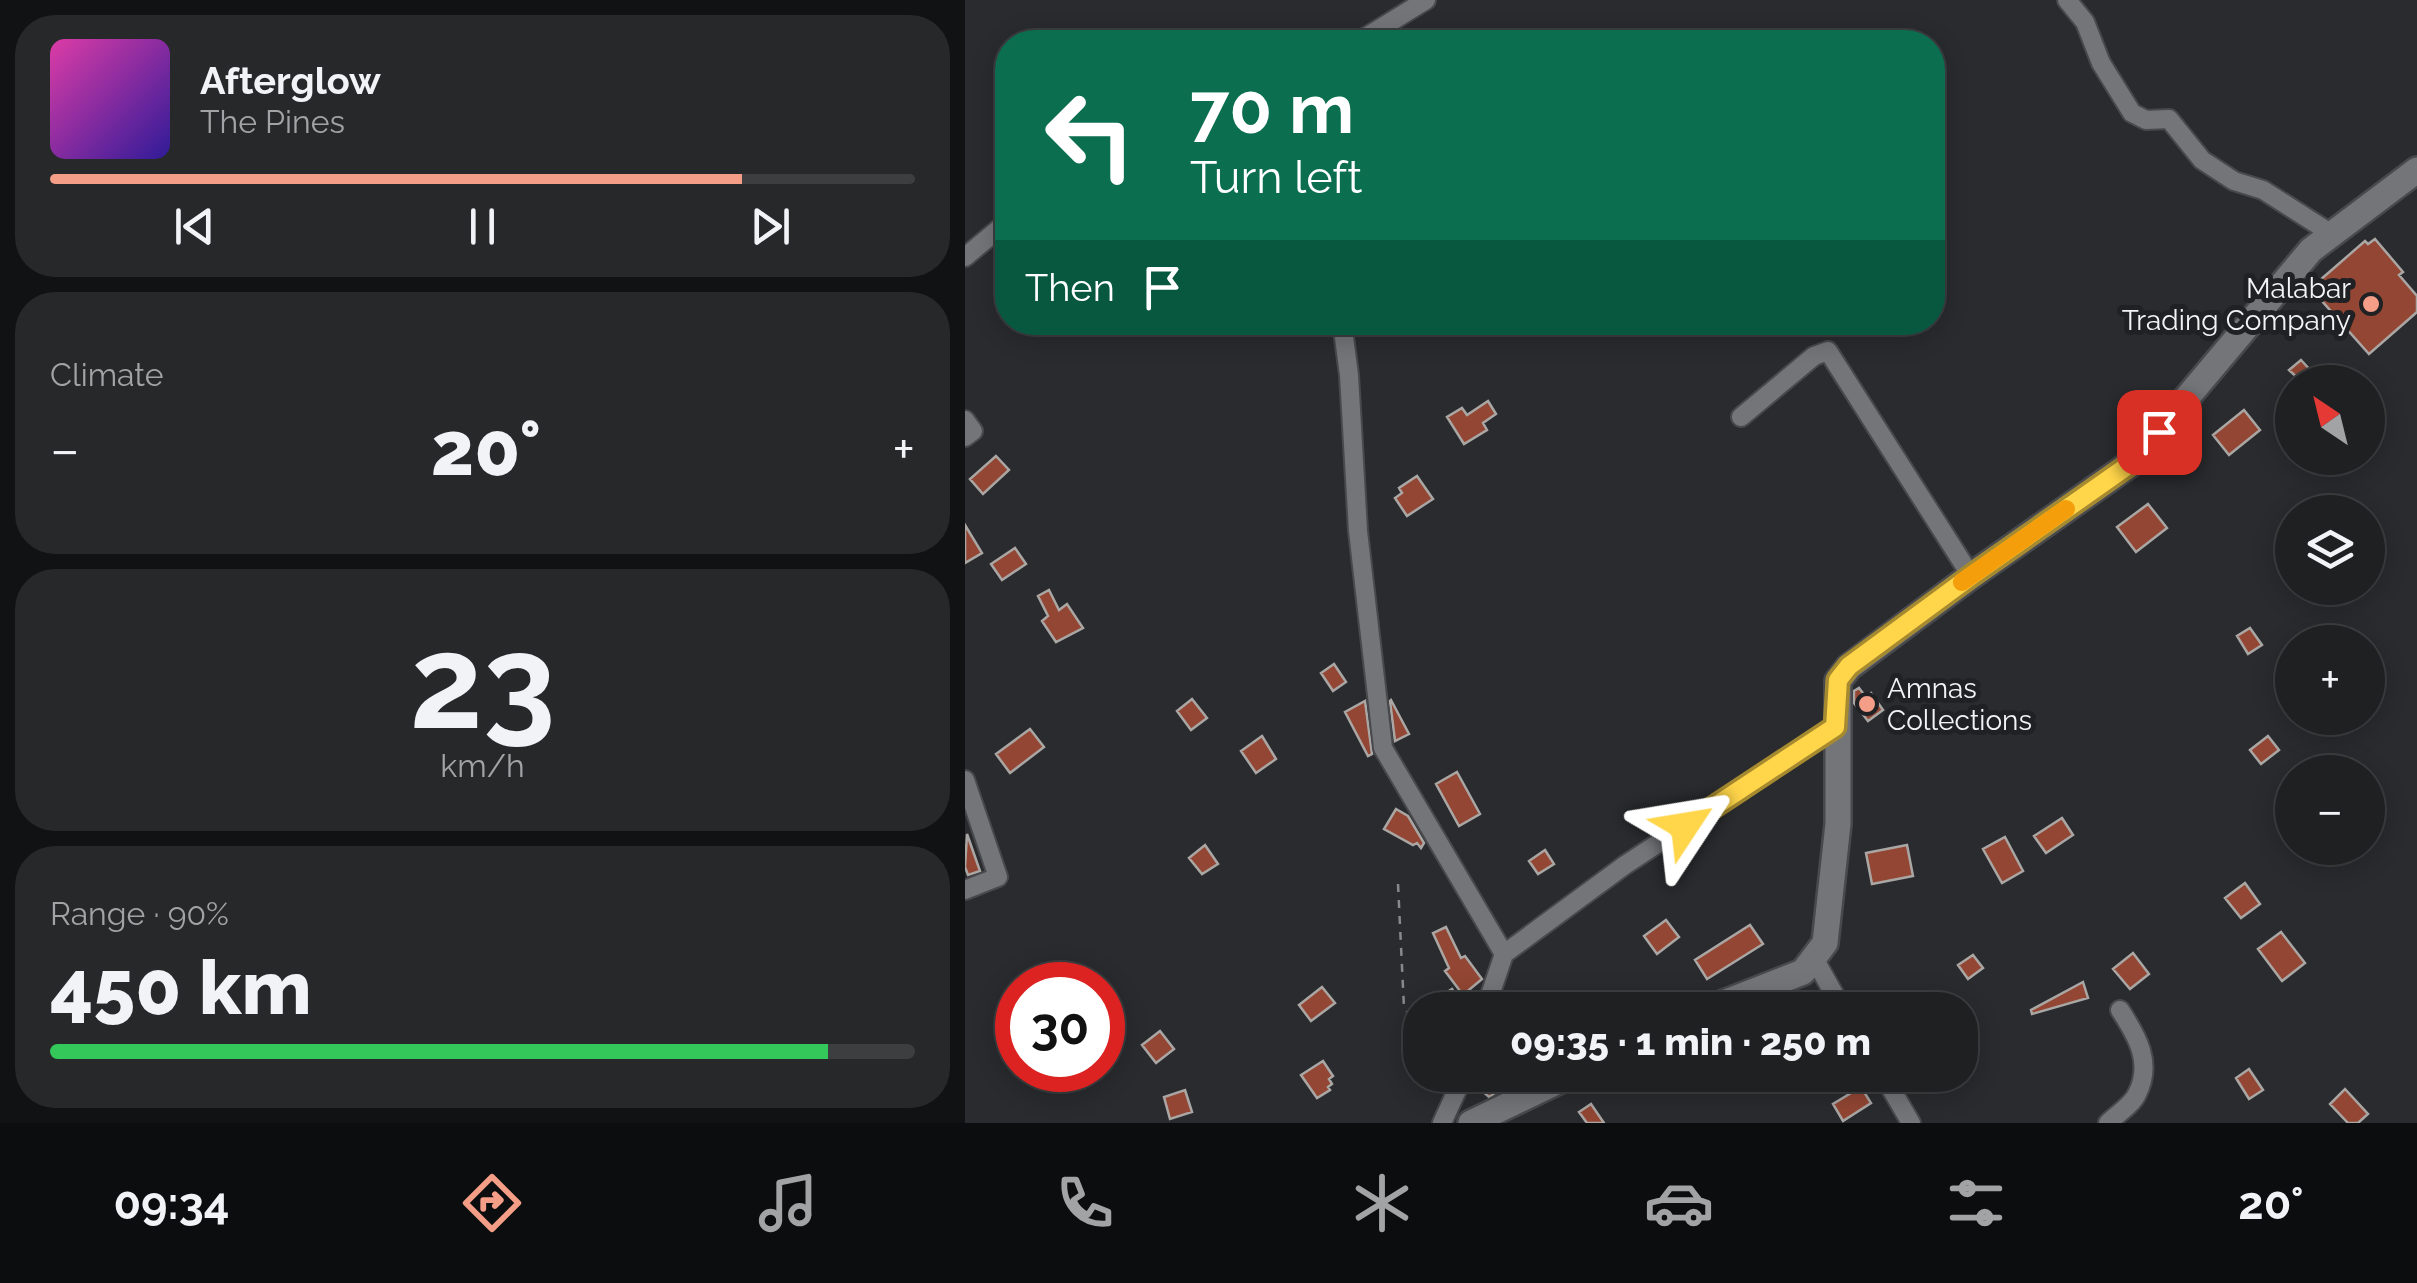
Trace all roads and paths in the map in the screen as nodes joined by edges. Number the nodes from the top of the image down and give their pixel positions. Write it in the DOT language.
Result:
graph roads {
  1 [pos="1426,0"];
  2 [pos="2067,0"];
  3 [pos="1377,30"];
  4 [pos="2417,170"];
  5 [pos="995,232"];
  6 [pos="2333,234"];
  7 [pos="965,257"];
  8 [pos="1344,335"];
  9 [pos="1741,417"];
  10 [pos="965,420"];
  11 [pos="965,437"];
  12 [pos="1971,576"];
  13 [pos="1835,727"];
  14 [pos="965,780"];
  15 [pos="1398,884"];
  16 [pos="965,890"];
  17 [pos="1503,954"];
  18 [pos="1815,960"];
  19 [pos="1403,992"];
  20 [pos="1491,992"];
  21 [pos="1752,992"];
  22 [pos="1833,992"];
  23 [pos="2120,1010"];
  24 [pos="1456,1092"];
  25 [pos="1536,1092"];
  26 [pos="1893,1092"];
  27 [pos="1441,1123"];
  28 [pos="1471,1123"];
  29 [pos="1911,1123"];
  30 [pos="2107,1123"];
  1 -- 3 [label="street"];
  2 -- 6 [label="street"];
  4 -- 6 [label="main road"];
  5 -- 7 [label="street"];
  6 -- 12 [label="main road"];
  8 -- 17 [label="street"];
  9 -- 12 [label="street"];
  10 -- 11 [label="street"];
  12 -- 13 [label="main road"];
  13 -- 17 [label="street"];
  13 -- 18 [label="main road"];
  14 -- 16 [label="street"];
  15 -- 19 [label="path"];
  17 -- 20 [label="street"];
  18 -- 21 [label="main road"];
  18 -- 22 [label="street"];
  23 -- 30 [label="street"];
  24 -- 27 [label="street"];
  25 -- 28 [label="main road"];
  26 -- 29 [label="street"];
}
